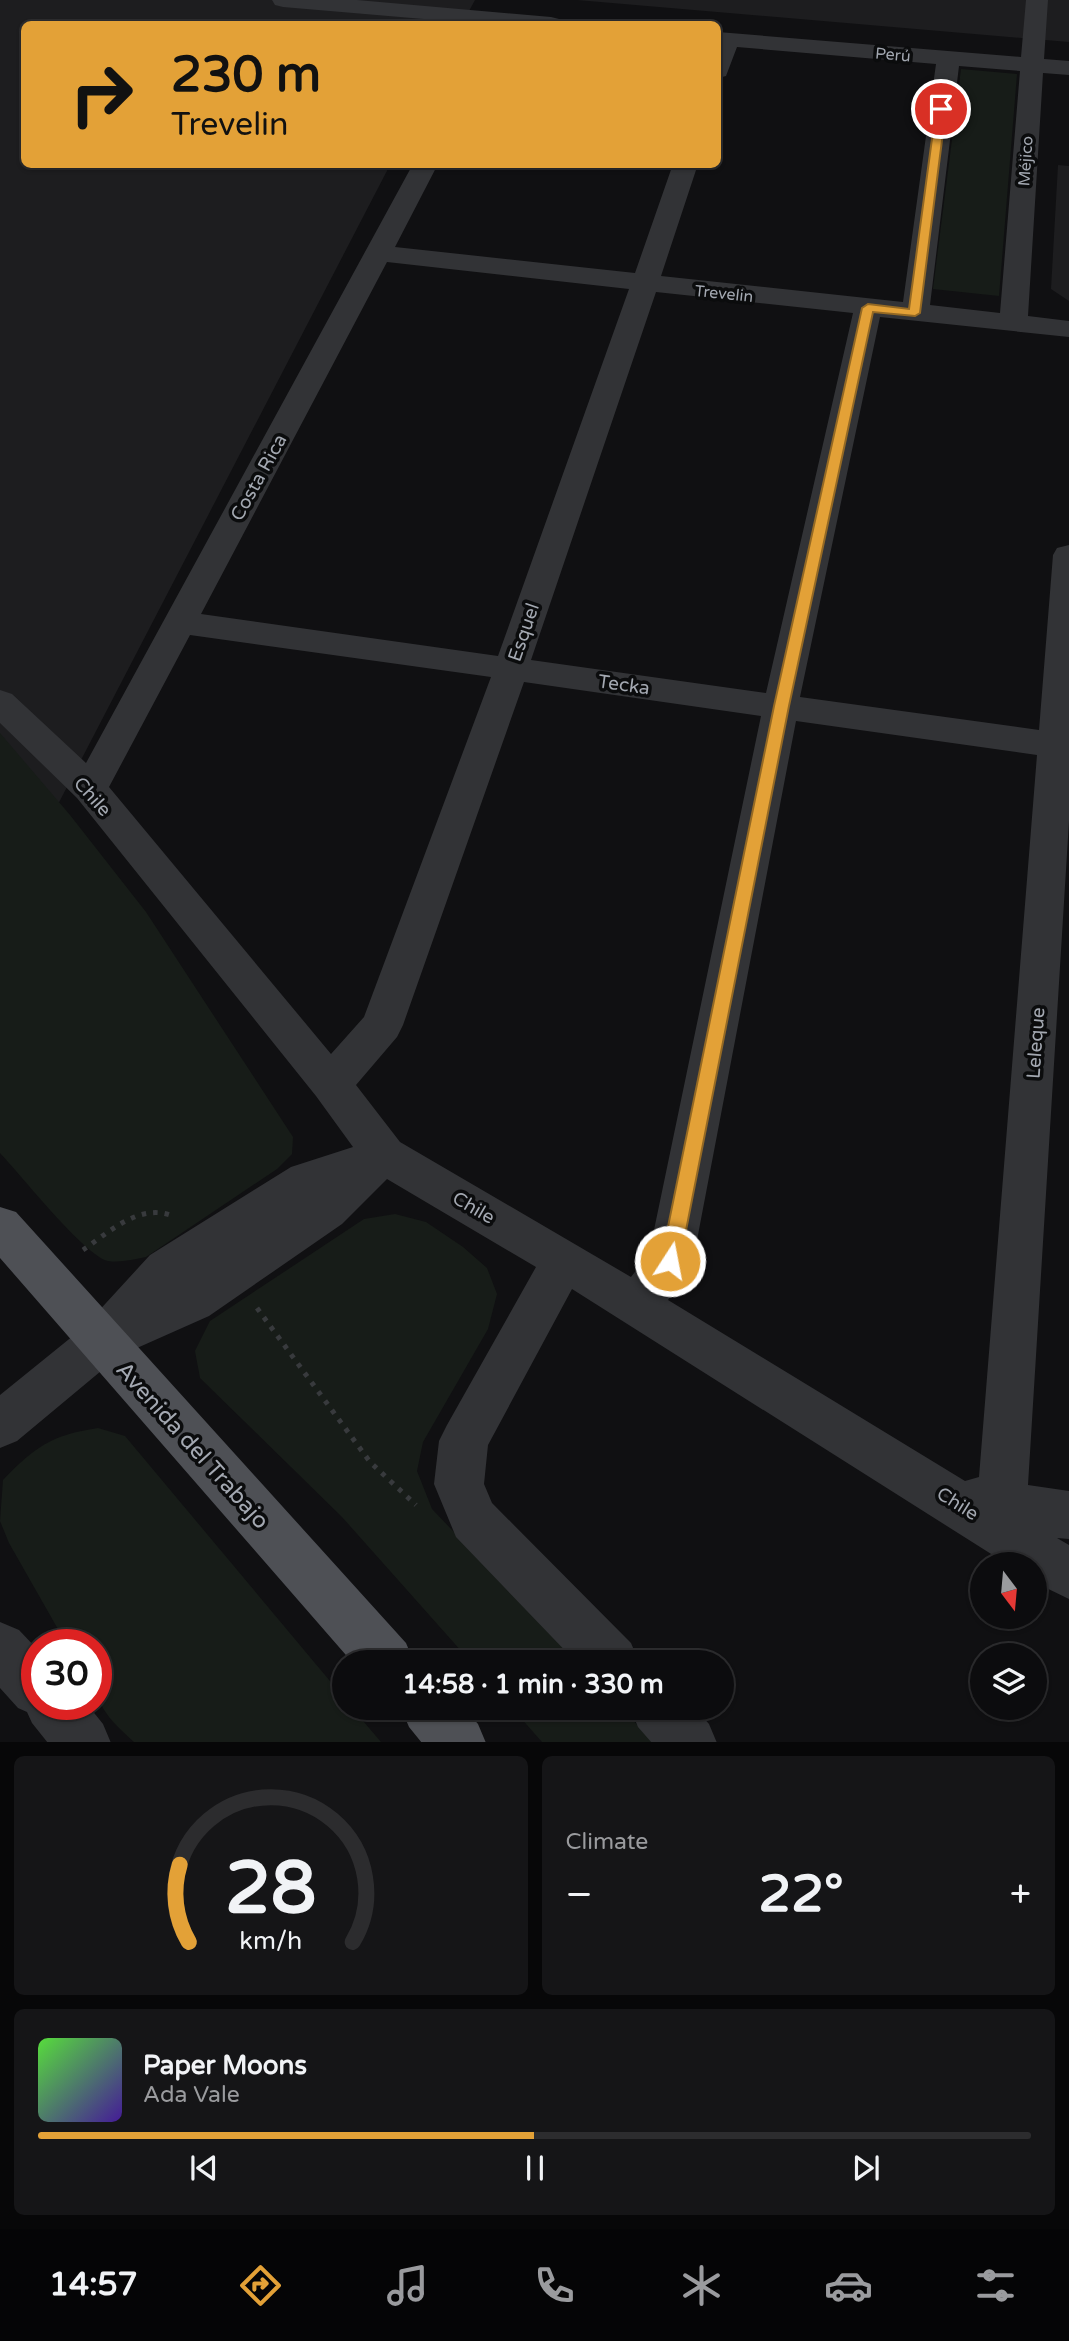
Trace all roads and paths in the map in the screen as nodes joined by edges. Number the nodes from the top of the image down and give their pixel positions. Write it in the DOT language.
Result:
graph roads {
  1 [pos="283,0"];
  2 [pos="1037,0"];
  3 [pos="505,15"];
  4 [pos="536,21"];
  5 [pos="723,40"];
  6 [pos="948,58"];
  7 [pos="1031,65"];
  8 [pos="1069,68"];
  9 [pos="424,168"];
  10 [pos="685,168"];
  11 [pos="380,253"];
  12 [pos="645,284"];
  13 [pos="868,308"];
  14 [pos="915,313"];
  15 [pos="1013,323"];
  16 [pos="1069,329"];
  17 [pos="1069,555"];
  18 [pos="178,622"];
  19 [pos="511,669"];
  20 [pos="0,702"];
  21 [pos="781,706"];
  22 [pos="1063,746"];
  23 [pos="90,789"];
  24 [pos="331,1084"];
  25 [pos="384,1155"];
  26 [pos="0,1226"];
  27 [pos="564,1260"];
  28 [pos="215,1261"];
  29 [pos="43,1276"];
  30 [pos="636,1307"];
  31 [pos="101,1342"];
  32 [pos="0,1425"];
  33 [pos="420,1508"];
  34 [pos="1069,1515"];
  35 [pos="1001,1517"];
  36 [pos="1069,1574"];
  37 [pos="0,1649"];
  38 [pos="376,1650"];
  39 [pos="600,1650"];
  40 [pos="21,1672"];
  41 [pos="65,1720"];
  42 [pos="439,1720"];
  43 [pos="668,1720"];
  44 [pos="84,1742"];
  45 [pos="458,1742"];
  46 [pos="690,1742"];
  1 -- 3 [label="street"];
  2 -- 7 [label="street, Méjico"];
  3 -- 4 [label="street"];
  5 -- 6 [label="street, Perú"];
  6 -- 7 [label="street, Perú"];
  6 -- 14 [label="street"];
  7 -- 8 [label="street, Perú"];
  7 -- 15 [label="street, Méjico"];
  9 -- 11 [label="street, Costa Rica"];
  10 -- 12 [label="street, Esquel"];
  11 -- 12 [label="street, Trevelin"];
  11 -- 18 [label="street, Costa Rica"];
  12 -- 13 [label="street, Trevelin"];
  12 -- 19 [label="street, Esquel"];
  13 -- 14 [label="street, Trevelin"];
  13 -- 21 [label="street"];
  14 -- 15 [label="street, Trevelin"];
  15 -- 16 [label="street, Trevelin"];
  17 -- 22 [label="street, Leleque"];
  18 -- 19 [label="street, Tecka"];
  18 -- 23 [label="street, Costa Rica"];
  19 -- 21 [label="street, Tecka"];
  19 -- 24 [label="street, Esquel"];
  20 -- 23 [label="street, Chile"];
  21 -- 22 [label="street, Tecka"];
  21 -- 30 [label="street"];
  22 -- 35 [label="street, Leleque"];
  23 -- 24 [label="street, Chile"];
  24 -- 25 [label="street, Chile"];
  25 -- 27 [label="street, Chile"];
  25 -- 28 [label="street"];
  26 -- 29 [label="main road, Avenida del Trabajo"];
  27 -- 30 [label="street, Chile"];
  27 -- 39 [label="street"];
  28 -- 29 [label="path"];
  28 -- 31 [label="street"];
  28 -- 33 [label="path"];
  29 -- 31 [label="main road, Avenida del Trabajo"];
  30 -- 35 [label="street, Chile"];
  31 -- 32 [label="street"];
  31 -- 38 [label="main road, Avenida del Trabajo"];
  34 -- 35 [label="street"];
  35 -- 36 [label="street, Chile"];
  37 -- 40 [label="street"];
  41 -- 44 [label="street"];
  42 -- 45 [label="main road"];
  43 -- 46 [label="street"];
}
